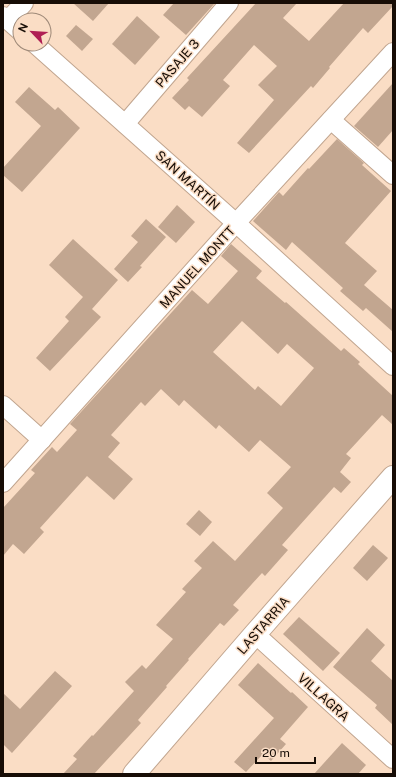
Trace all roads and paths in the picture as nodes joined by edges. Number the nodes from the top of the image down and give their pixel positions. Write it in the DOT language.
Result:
graph roads {
  1 [pos="24,3"];
  2 [pos="229,3"];
  3 [pos="10,23"];
  4 [pos="43,52"];
  5 [pos="393,52"];
  6 [pos="331,120"];
  7 [pos="125,124"];
  8 [pos="393,175"];
  9 [pos="236,223"];
  10 [pos="393,366"];
  11 [pos="3,405"];
  12 [pos="42,440"];
  13 [pos="393,477"];
  14 [pos="3,483"];
  15 [pos="255,634"];
  16 [pos="393,759"];
  17 [pos="134,774"];
  1 -- 3 [label="street"];
  2 -- 7 [label="street, PASAJE 3"];
  4 -- 7 [label="street, SAN MARTÍN"];
  5 -- 6 [label="street, MANUEL MONTT"];
  6 -- 8 [label="street"];
  6 -- 9 [label="street, MANUEL MONTT"];
  7 -- 9 [label="street, SAN MARTÍN"];
  9 -- 10 [label="street, SAN MARTÍN"];
  9 -- 12 [label="street, MANUEL MONTT"];
  11 -- 12 [label="street"];
  12 -- 14 [label="street, MANUEL MONTT"];
  13 -- 15 [label="main road, LASTARRIA"];
  15 -- 16 [label="street, VILLAGRA"];
  15 -- 17 [label="main road, LASTARRIA"];
}
